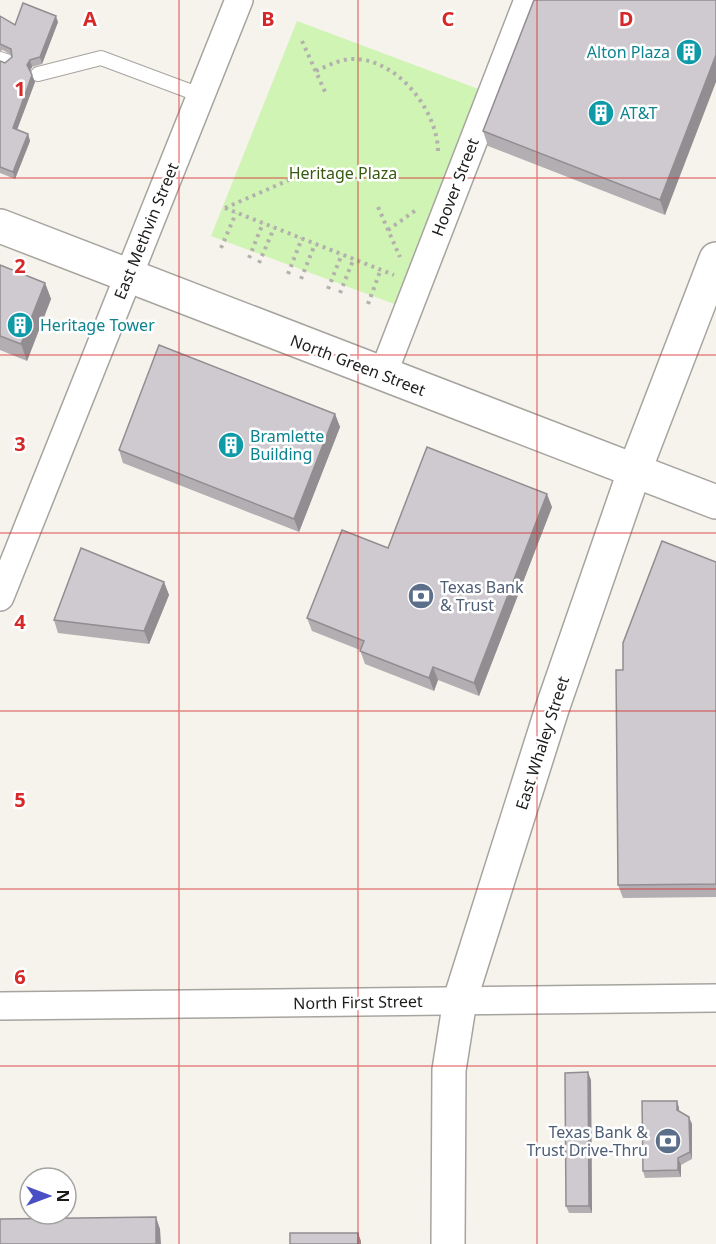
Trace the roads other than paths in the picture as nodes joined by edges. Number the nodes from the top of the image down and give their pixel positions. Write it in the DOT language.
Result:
graph roads {
  1 [pos="239,0"];
  2 [pos="528,0"];
  3 [pos="38,74"];
  4 [pos="200,95"];
  5 [pos="0,226"];
  6 [pos="716,259"];
  7 [pos="128,275"];
  8 [pos="383,375"];
  9 [pos="634,471"];
  10 [pos="716,502"];
  11 [pos="0,597"];
  12 [pos="716,998"];
  13 [pos="460,1000"];
  14 [pos="0,1006"];
  15 [pos="448,1244"];
  1 -- 4 [label="street, East Methvin Street"];
  2 -- 8 [label="street, Hoover Street"];
  3 -- 4 [label="lane"];
  4 -- 7 [label="street, East Methvin Street"];
  5 -- 7 [label="street, North Green Street"];
  6 -- 9 [label="street, East Whaley Street"];
  7 -- 8 [label="street, North Green Street"];
  7 -- 11 [label="street, East Methvin Street"];
  8 -- 9 [label="street, North Green Street"];
  9 -- 10 [label="street, North Green Street"];
  9 -- 13 [label="street, East Whaley Street"];
  12 -- 13 [label="street, North First Street"];
  13 -- 14 [label="street, North First Street"];
  13 -- 15 [label="street, East Whaley Street"];
}
